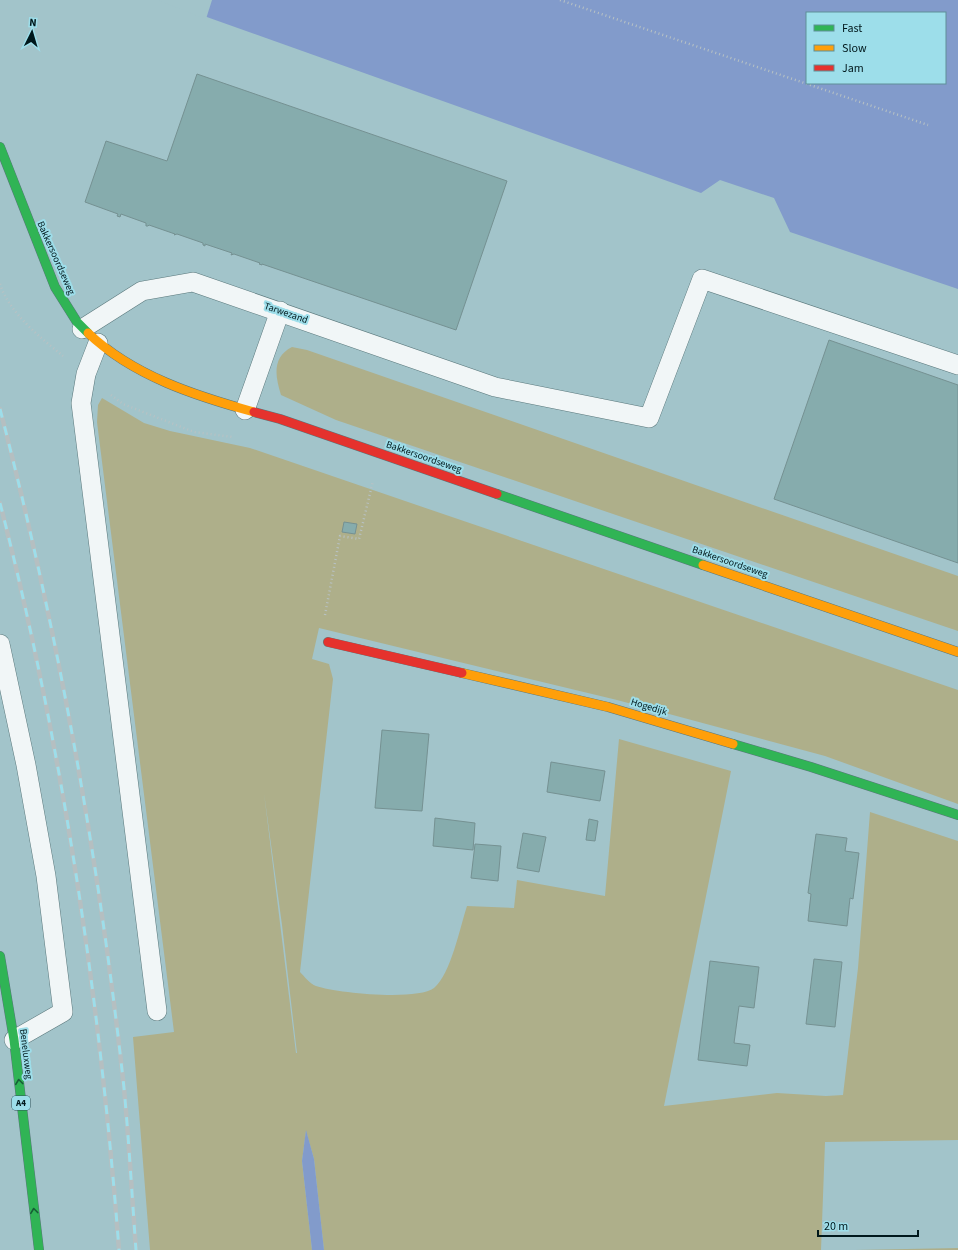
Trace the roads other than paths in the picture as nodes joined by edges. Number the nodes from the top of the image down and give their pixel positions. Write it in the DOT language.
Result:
graph roads {
  1 [pos="0,147"];
  2 [pos="280,311"];
  3 [pos="82,329"];
  4 [pos="98,342"];
  5 [pos="958,365"];
  6 [pos="245,410"];
  7 [pos="328,642"];
  8 [pos="0,644"];
  9 [pos="958,652"];
  10 [pos="958,815"];
  11 [pos="0,956"];
  12 [pos="157,1011"];
  13 [pos="14,1040"];
  14 [pos="39,1250"];
  1 -- 3 [label="main road, Bakkersoordseweg"];
  2 -- 3 [label="lane, Tarwezand"];
  2 -- 5 [label="lane, Tarwezand"];
  2 -- 6 [label="lane"];
  3 -- 4 [label="main road, Bakkersoordseweg"];
  4 -- 6 [label="main road, Bakkersoordseweg"];
  4 -- 12 [label="lane"];
  6 -- 9 [label="main road, Bakkersoordseweg"];
  7 -- 10 [label="main road, Hogedijk"];
  8 -- 13 [label="lane"];
  11 -- 13 [label="main road, Beneluxweg / A4"];
  14 -- 13 [label="main road, Beneluxweg / A4, one-way"];
}
